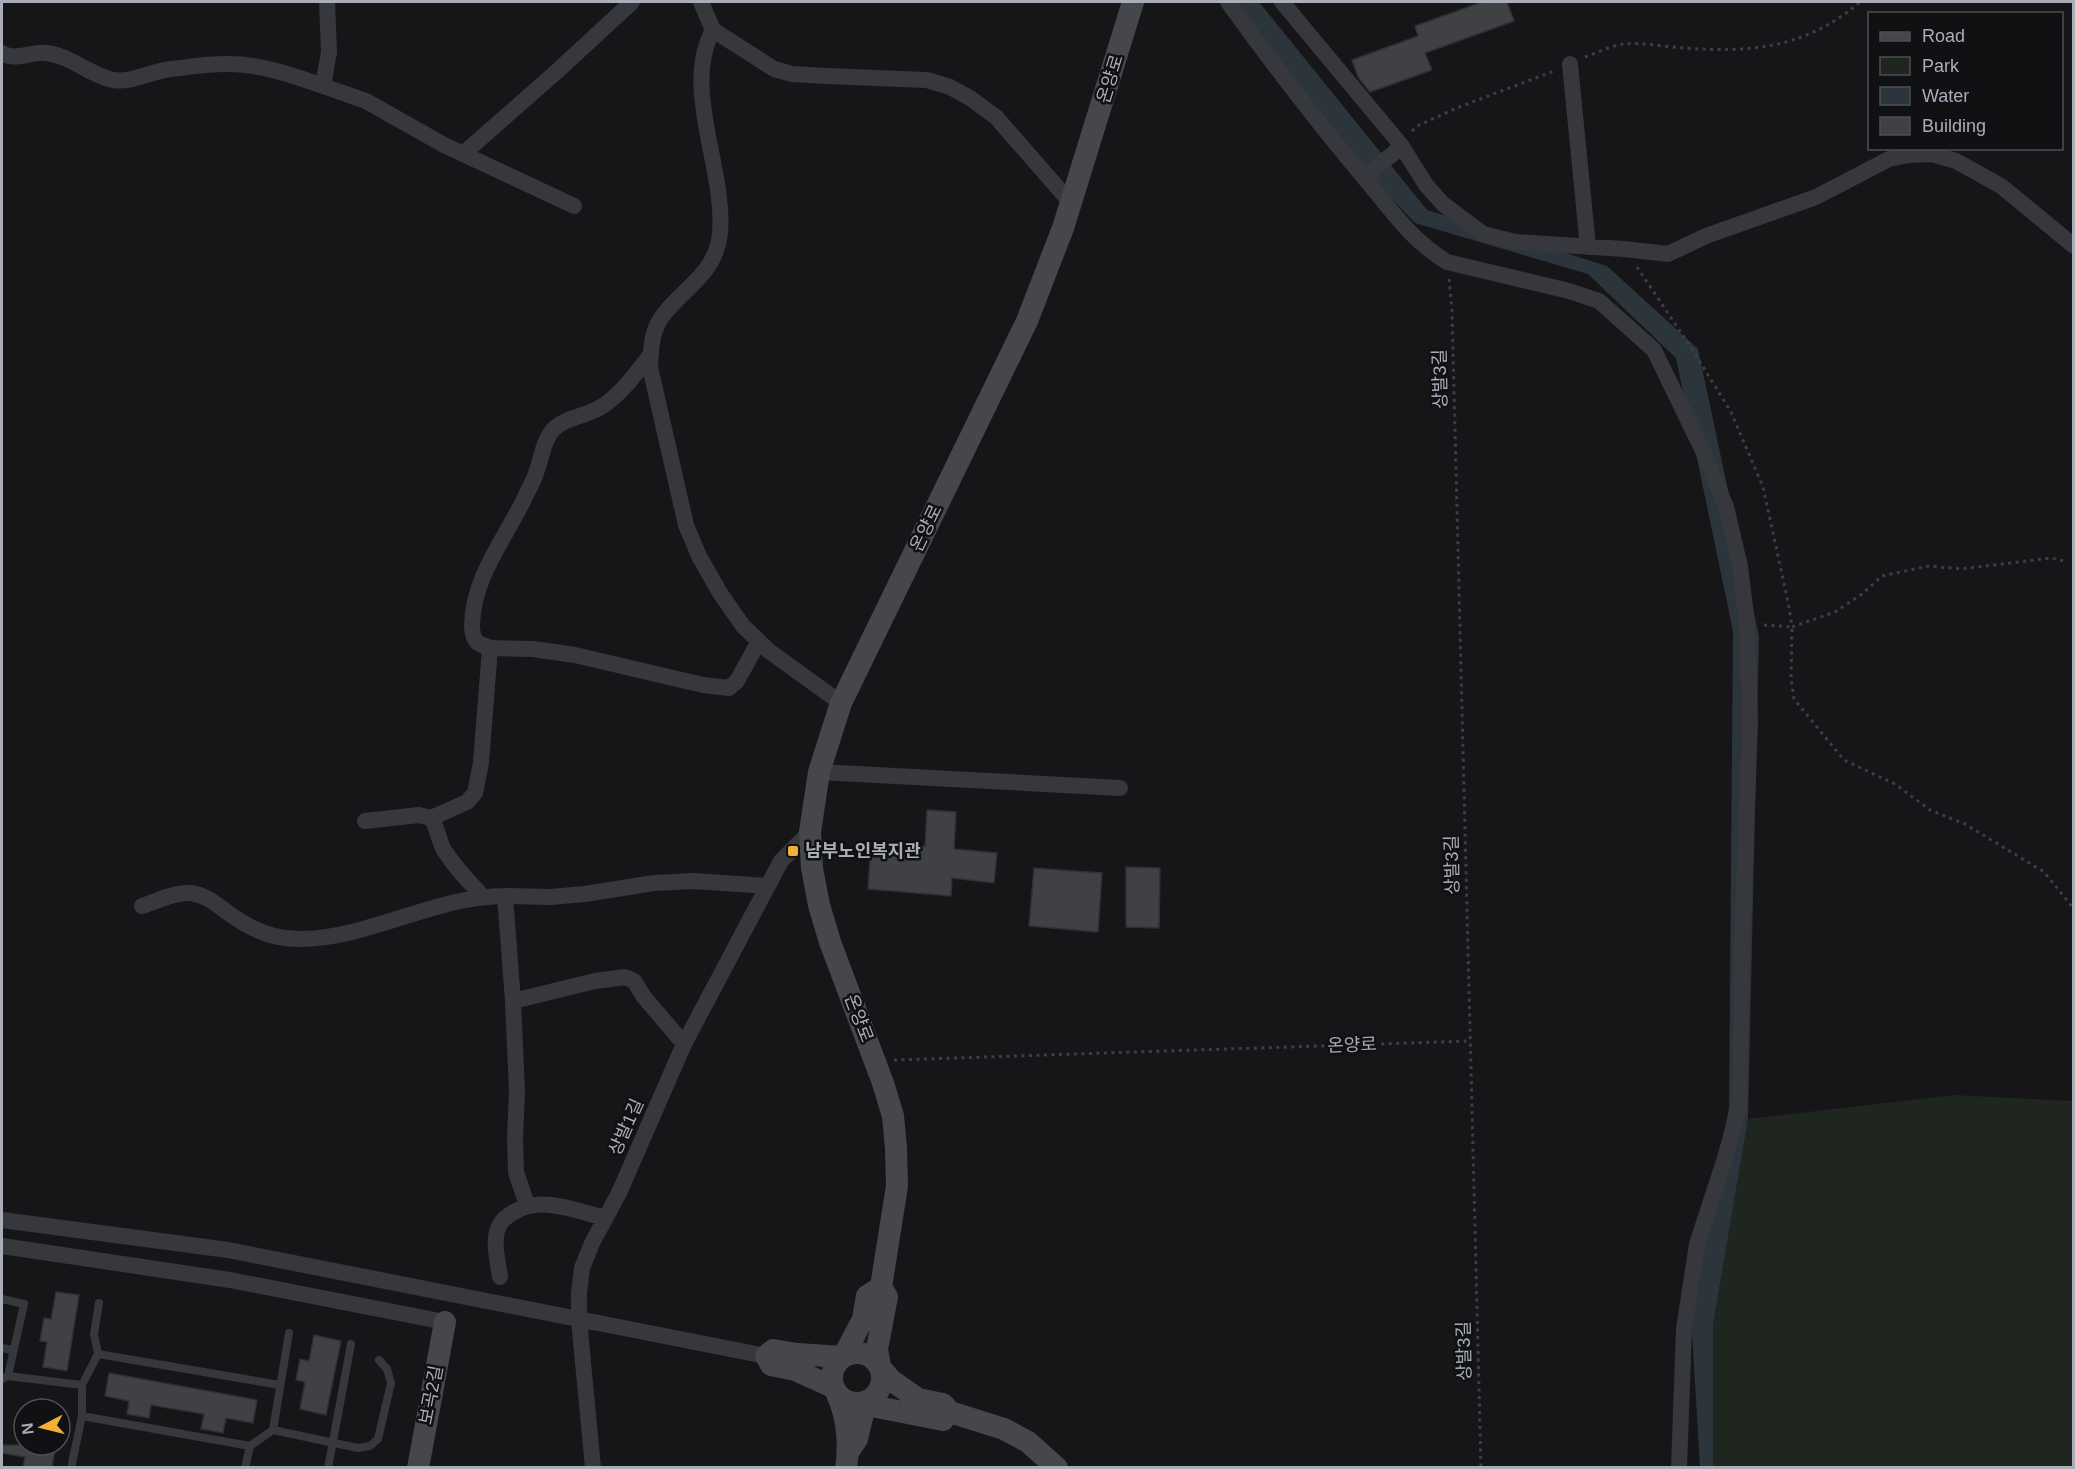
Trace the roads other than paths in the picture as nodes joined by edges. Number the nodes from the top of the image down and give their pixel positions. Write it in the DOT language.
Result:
graph roads {
  1 [pos="327,2"];
  2 [pos="632,2"];
  3 [pos="701,2"];
  4 [pos="1133,2"];
  5 [pos="1228,2"];
  6 [pos="1282,2"];
  7 [pos="713,30"];
  8 [pos="2,53"];
  9 [pos="1570,64"];
  10 [pos="323,86"];
  11 [pos="1397,149"];
  12 [pos="463,154"];
  13 [pos="1368,175"];
  14 [pos="1071,203"];
  15 [pos="574,206"];
  16 [pos="2073,246"];
  17 [pos="1588,247"];
  18 [pos="651,354"];
  19 [pos="759,641"];
  20 [pos="490,648"];
  21 [pos="841,703"];
  22 [pos="819,772"];
  23 [pos="1120,788"];
  24 [pos="431,818"];
  25 [pos="365,821"];
  26 [pos="810,832"];
  27 [pos="767,886"];
  28 [pos="482,896"];
  29 [pos="505,896"];
  30 [pos="142,906"];
  31 [pos="513,1001"];
  32 [pos="684,1044"];
  33 [pos="527,1205"];
  34 [pos="605,1218"];
  35 [pos="2,1220"];
  36 [pos="2,1246"];
  37 [pos="500,1277"];
  38 [pos="881,1287"];
  39 [pos="2,1299"];
  40 [pos="99,1303"];
  41 [pos="579,1320"];
  42 [pos="445,1322"];
  43 [pos="289,1333"];
  44 [pos="351,1344"];
  45 [pos="2,1348"];
  46 [pos="13,1350"];
  47 [pos="98,1354"];
  48 [pos="766,1356"];
  49 [pos="843,1356"];
  50 [pos="379,1360"];
  51 [pos="880,1367"];
  52 [pos="5,1377"];
  53 [pos="82,1384"];
  54 [pos="280,1385"];
  55 [pos="835,1390"];
  56 [pos="866,1401"];
  57 [pos="902,1412"];
  58 [pos="950,1412"];
  59 [pos="82,1416"];
  60 [pos="273,1430"];
  61 [pos="333,1442"];
  62 [pos="250,1446"];
  63 [pos="848,1459"];
  64 [pos="71,1467"];
  65 [pos="245,1467"];
  66 [pos="328,1467"];
  67 [pos="418,1467"];
  68 [pos="593,1467"];
  69 [pos="1057,1467"];
  70 [pos="1679,1467"];
  1 -- 10 [label="street"];
  2 -- 12 [label="street"];
  3 -- 7 [label="street"];
  4 -- 14 [label="main road, 온양로"];
  5 -- 13 [label="street"];
  6 -- 11 [label="street"];
  7 -- 14 [label="street"];
  7 -- 18 [label="street"];
  8 -- 10 [label="street"];
  9 -- 17 [label="street"];
  10 -- 12 [label="street"];
  11 -- 13 [label="street"];
  11 -- 17 [label="street"];
  12 -- 15 [label="street"];
  13 -- 70 [label="street"];
  14 -- 21 [label="main road, 온양로"];
  16 -- 17 [label="street"];
  18 -- 19 [label="street"];
  18 -- 20 [label="street"];
  19 -- 20 [label="street"];
  19 -- 21 [label="street"];
  20 -- 24 [label="street"];
  21 -- 22 [label="main road, 온양로"];
  22 -- 23 [label="street"];
  22 -- 26 [label="main road, 온양로"];
  24 -- 25 [label="street"];
  24 -- 28 [label="street"];
  26 -- 27 [label="street, 상발1길"];
  26 -- 38 [label="main road, 온양로"];
  27 -- 29 [label="street"];
  27 -- 32 [label="street, 상발1길"];
  28 -- 29 [label="street"];
  28 -- 30 [label="street"];
  29 -- 31 [label="street"];
  31 -- 32 [label="street"];
  31 -- 33 [label="street"];
  32 -- 34 [label="street, 상발1길"];
  33 -- 34 [label="street"];
  33 -- 37 [label="street"];
  34 -- 41 [label="street, 상발1길"];
  35 -- 41 [label="street"];
  36 -- 42 [label="street"];
  38 -- 49 [label="main road"];
  38 -- 51 [label="main road"];
  39 -- 46 [label="lane"];
  40 -- 47 [label="lane"];
  41 -- 48 [label="street"];
  41 -- 68 [label="street, 상발1길"];
  42 -- 67 [label="main road, 보곡2길"];
  43 -- 54 [label="lane"];
  44 -- 61 [label="lane"];
  45 -- 46 [label="lane"];
  46 -- 52 [label="lane"];
  47 -- 53 [label="lane"];
  47 -- 54 [label="lane"];
  48 -- 49 [label="main road"];
  48 -- 55 [label="main road"];
  49 -- 51 [label="main road"];
  49 -- 55 [label="main road"];
  50 -- 61 [label="lane"];
  51 -- 56 [label="main road"];
  51 -- 58 [label="main road"];
  52 -- 53 [label="lane"];
  53 -- 59 [label="lane"];
  54 -- 60 [label="lane"];
  55 -- 56 [label="main road"];
  55 -- 63 [label="main road"];
  56 -- 57 [label="main road"];
  56 -- 63 [label="main road"];
  57 -- 58 [label="main road"];
  57 -- 63 [label="main road"];
  58 -- 69 [label="main road"];
  59 -- 62 [label="lane"];
  59 -- 64 [label="lane"];
  60 -- 61 [label="lane"];
  60 -- 62 [label="lane"];
  61 -- 66 [label="lane"];
  62 -- 65 [label="lane"];
}
